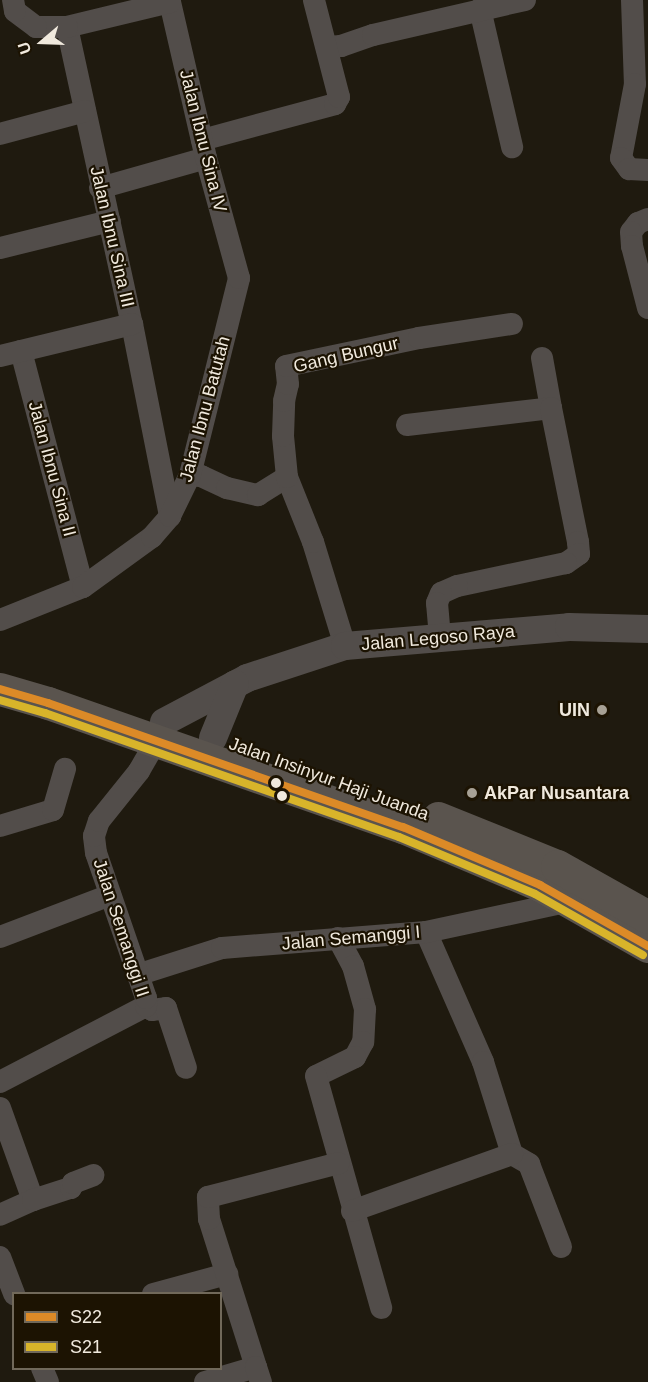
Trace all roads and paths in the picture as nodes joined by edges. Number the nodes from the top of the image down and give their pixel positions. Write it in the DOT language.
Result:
graph roads {
  1 [pos="314,0"];
  2 [pos="525,0"];
  3 [pos="632,0"];
  4 [pos="181,1"];
  5 [pos="9,9"];
  6 [pos="480,9"];
  7 [pos="67,27"];
  8 [pos="327,47"];
  9 [pos="85,111"];
  10 [pos="0,134"];
  11 [pos="512,147"];
  12 [pos="204,149"];
  13 [pos="648,170"];
  14 [pos="100,188"];
  15 [pos="648,219"];
  16 [pos="110,221"];
  17 [pos="0,248"];
  18 [pos="239,278"];
  19 [pos="648,308"];
  20 [pos="132,324"];
  21 [pos="512,324"];
  22 [pos="11,354"];
  23 [pos="542,358"];
  24 [pos="551,408"];
  25 [pos="406,425"];
  26 [pos="190,475"];
  27 [pos="287,477"];
  28 [pos="170,516"];
  29 [pos="83,587"];
  30 [pos="0,620"];
  31 [pos="648,629"];
  32 [pos="440,638"];
  33 [pos="345,646"];
  34 [pos="0,666"];
  35 [pos="235,684"];
  36 [pos="0,689"];
  37 [pos="160,731"];
  38 [pos="213,738"];
  39 [pos="65,769"];
  40 [pos="0,826"];
  41 [pos="110,895"];
  42 [pos="566,902"];
  43 [pos="648,917"];
  44 [pos="426,932"];
  45 [pos="0,937"];
  46 [pos="338,938"];
  47 [pos="648,946"];
  48 [pos="137,975"];
  49 [pos="146,1006"];
  50 [pos="186,1068"];
  51 [pos="0,1082"];
  52 [pos="0,1108"];
  53 [pos="512,1154"];
  54 [pos="339,1162"];
  55 [pos="94,1175"];
  56 [pos="33,1200"];
  57 [pos="352,1211"];
  58 [pos="0,1215"];
  59 [pos="561,1247"];
  60 [pos="2,1267"];
  61 [pos="227,1274"];
  62 [pos="13,1292"];
  63 [pos="157,1292"];
  64 [pos="381,1308"];
  65 [pos="259,1374"];
  66 [pos="205,1382"];
  1 -- 8 [label="street"];
  2 -- 6 [label="street"];
  3 -- 13 [label="street"];
  4 -- 7 [label="street, Jalan Ibnu Sina IV"];
  4 -- 12 [label="street, Jalan Ibnu Sina IV"];
  5 -- 7 [label="street"];
  6 -- 8 [label="street"];
  6 -- 11 [label="street"];
  7 -- 9 [label="street, Jalan Ibnu Sina III"];
  8 -- 12 [label="street"];
  9 -- 10 [label="street"];
  9 -- 14 [label="street, Jalan Ibnu Sina III"];
  12 -- 14 [label="street"];
  12 -- 18 [label="street, Jalan Ibnu Sina IV"];
  14 -- 16 [label="street, Jalan Ibnu Sina III"];
  15 -- 19 [label="street"];
  16 -- 17 [label="street"];
  16 -- 20 [label="street, Jalan Ibnu Sina III"];
  18 -- 26 [label="street, Jalan Ibnu Batutah"];
  20 -- 22 [label="street"];
  20 -- 28 [label="street, Jalan Ibnu Sina III"];
  21 -- 27 [label="street, Gang Bungur"];
  22 -- 29 [label="street, Jalan Ibnu Sina II"];
  23 -- 24 [label="street"];
  24 -- 25 [label="street"];
  24 -- 32 [label="street"];
  26 -- 27 [label="street"];
  26 -- 28 [label="street, Jalan Ibnu Batutah"];
  27 -- 33 [label="street, Gang Bungur"];
  28 -- 29 [label="street, Jalan Ibnu Batutah"];
  29 -- 30 [label="street, Jalan Ibnu Batutah"];
  31 -- 32 [label="street, Jalan Legoso Raya"];
  32 -- 33 [label="street, Jalan Legoso Raya"];
  33 -- 35 [label="street, Jalan Legoso Raya"];
  34 -- 37 [label="highway, Jalan Insinyur Haji Juanda"];
  35 -- 37 [label="street, Jalan Legoso Raya"];
  35 -- 38 [label="street"];
  36 -- 37 [label="highway, Jalan Insinyur Haji Juanda"];
  37 -- 38 [label="highway, Jalan Insinyur Haji Juanda"];
  37 -- 41 [label="street, Jalan Semanggi II"];
  37 -- 42 [label="highway, Jalan Insinyur Haji Juanda"];
  38 -- 43 [label="highway, Jalan Insinyur Haji Juanda"];
  39 -- 40 [label="street"];
  41 -- 45 [label="street"];
  41 -- 48 [label="street, Jalan Semanggi II"];
  42 -- 44 [label="street, Jalan Semanggi I"];
  42 -- 47 [label="highway, Jalan Insinyur Haji Juanda"];
  44 -- 46 [label="street, Jalan Semanggi I"];
  44 -- 53 [label="street"];
  46 -- 48 [label="street, Jalan Semanggi I"];
  46 -- 54 [label="street"];
  48 -- 49 [label="street, Jalan Semanggi II"];
  49 -- 50 [label="street"];
  49 -- 51 [label="street, Jalan Semanggi II"];
  52 -- 56 [label="street"];
  53 -- 57 [label="street"];
  53 -- 59 [label="street"];
  54 -- 57 [label="street"];
  54 -- 61 [label="street"];
  55 -- 56 [label="street"];
  56 -- 58 [label="street"];
  57 -- 64 [label="street"];
  60 -- 62 [label="street"];
  61 -- 63 [label="street"];
  61 -- 65 [label="street"];
  65 -- 66 [label="street"];
}
